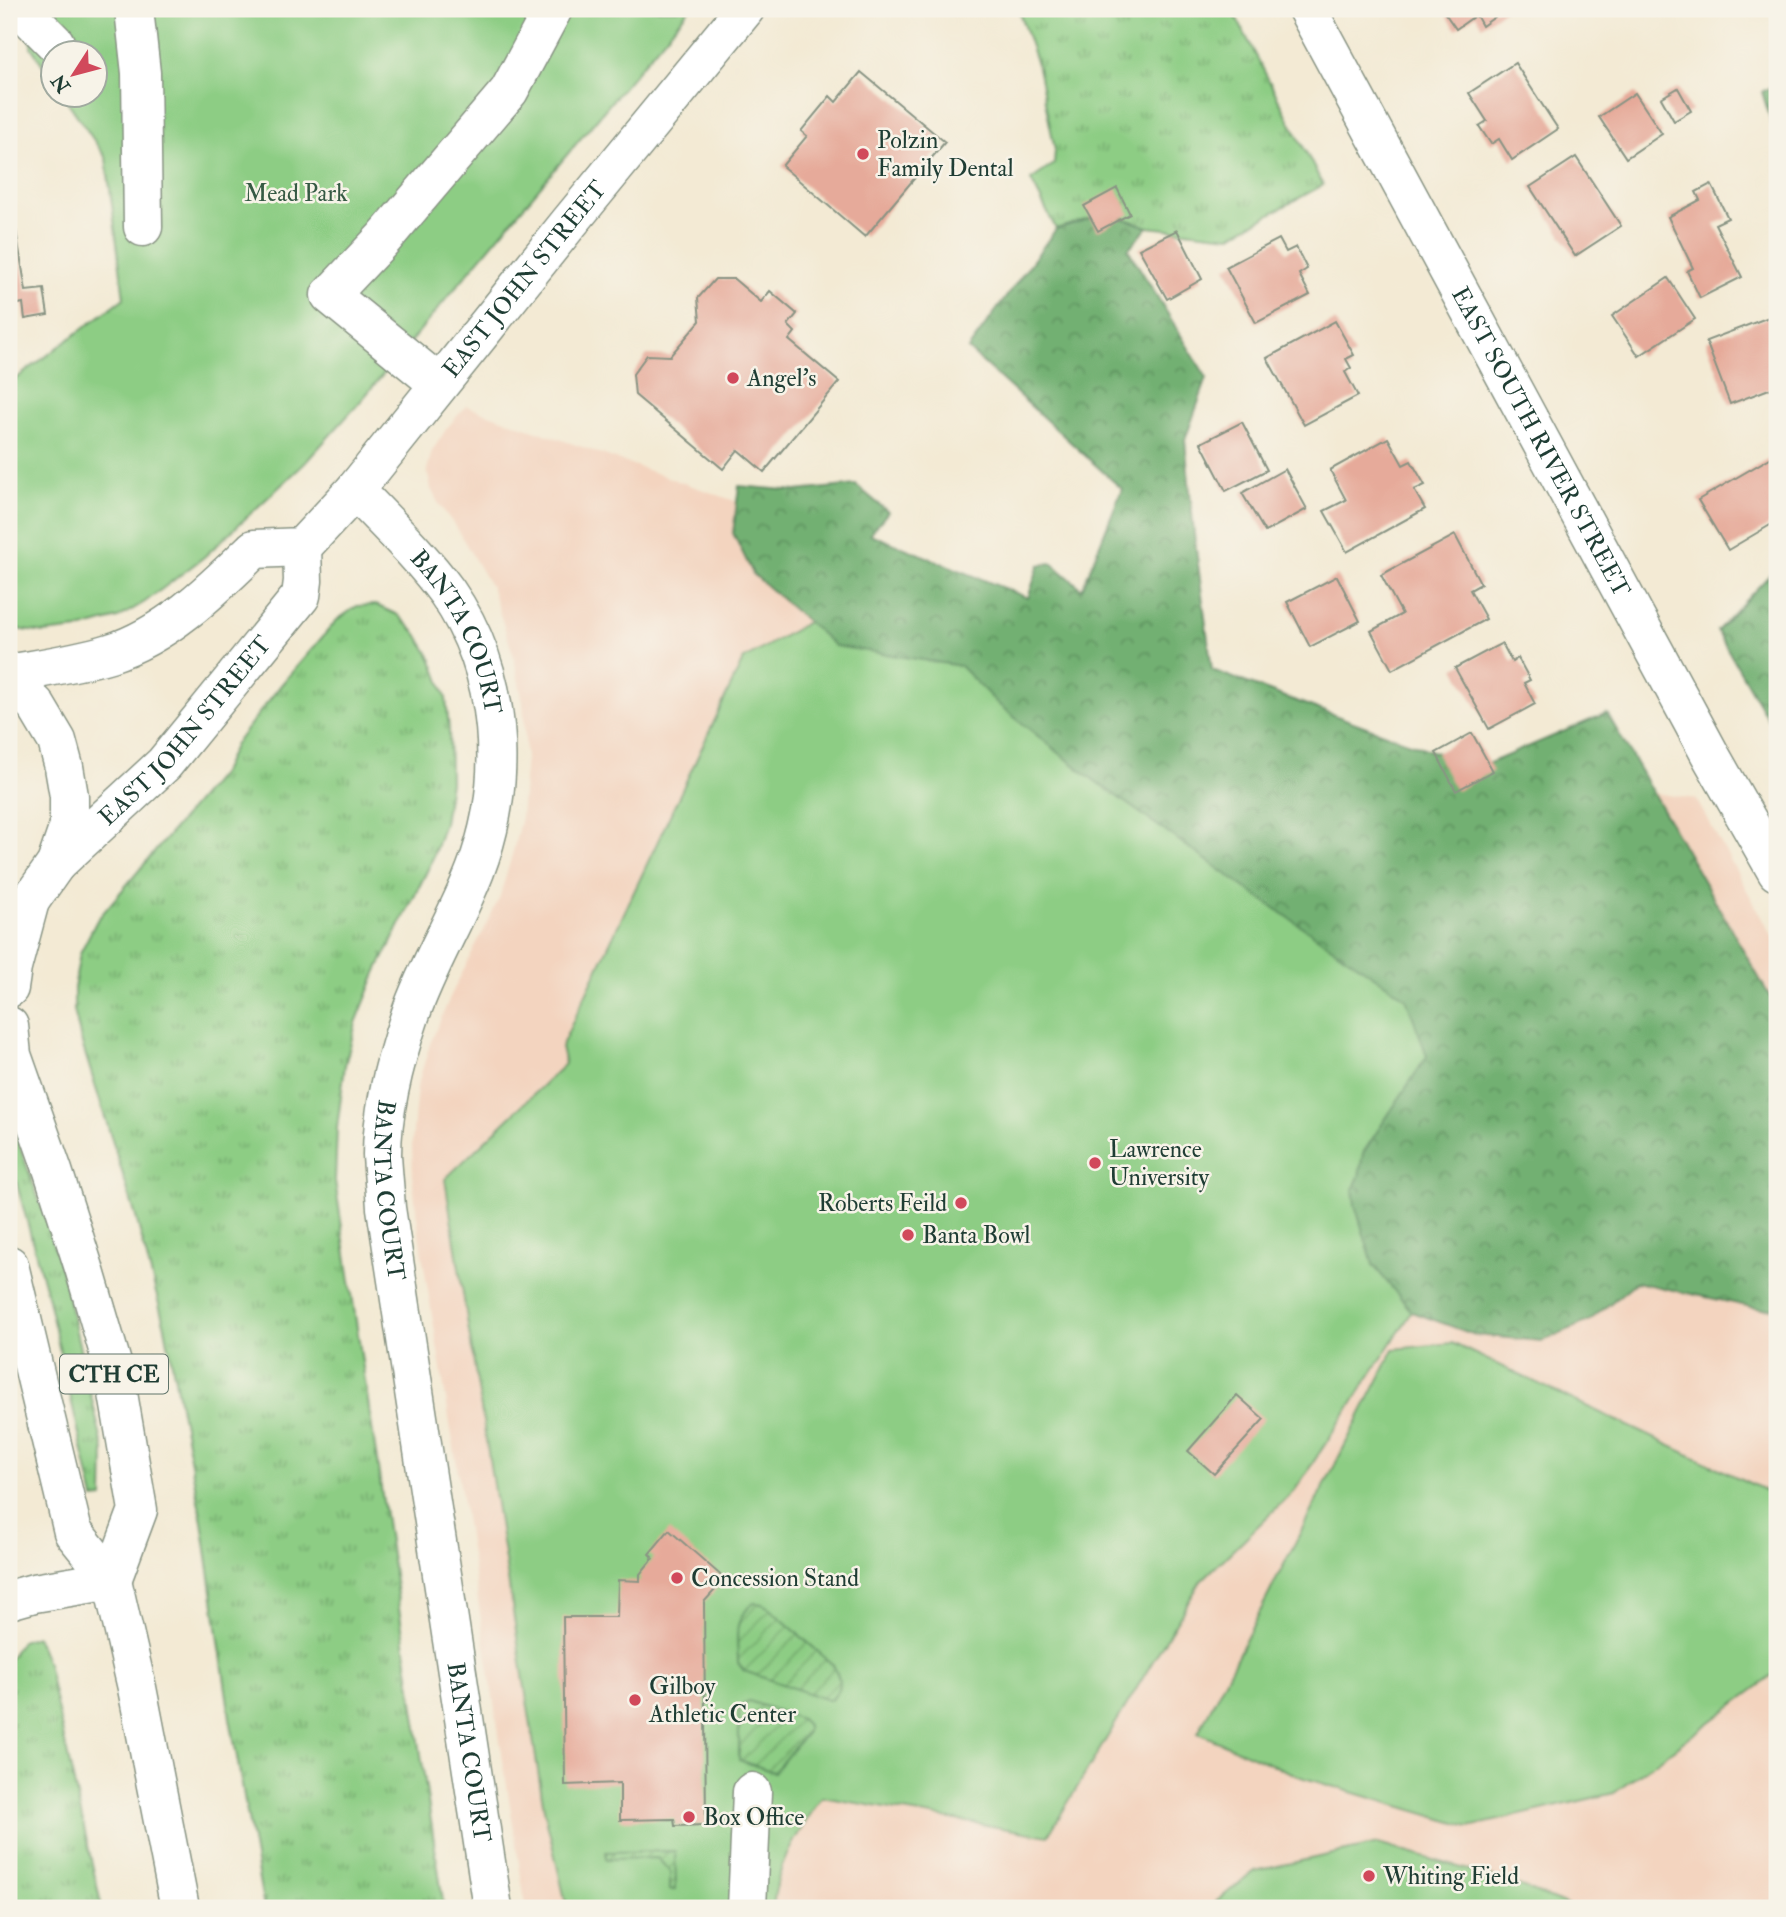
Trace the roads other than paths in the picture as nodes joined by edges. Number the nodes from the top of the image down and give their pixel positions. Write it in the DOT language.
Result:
graph roads {
  1 [pos="21,9"];
  2 [pos="134,9"];
  3 [pos="553,9"];
  4 [pos="745,9"];
  5 [pos="1307,9"];
  6 [pos="50,38"];
  7 [pos="143,227"];
  8 [pos="439,384"];
  9 [pos="355,490"];
  10 [pos="302,547"];
  11 [pos="9,674"];
  12 [pos="9,681"];
  13 [pos="56,864"];
  14 [pos="1777,872"];
  15 [pos="20,909"];
  16 [pos="9,988"];
  17 [pos="9,1026"];
  18 [pos="9,1265"];
  19 [pos="112,1580"];
  20 [pos="9,1600"];
  21 [pos="752,1792"];
  22 [pos="180,1908"];
  23 [pos="493,1908"];
  24 [pos="747,1908"];
  1 -- 6 [label="street"];
  2 -- 7 [label="street"];
  3 -- 8 [label="street"];
  4 -- 8 [label="street, EAST JOHN STREET"];
  5 -- 14 [label="street, EAST SOUTH RIVER STREET"];
  8 -- 9 [label="street, EAST JOHN STREET"];
  9 -- 10 [label="street, EAST JOHN STREET"];
  9 -- 23 [label="street, BANTA COURT"];
  10 -- 11 [label="street"];
  10 -- 13 [label="street, EAST JOHN STREET"];
  12 -- 13 [label="street"];
  13 -- 15 [label="street"];
  15 -- 16 [label="street"];
  17 -- 19 [label="street, CTH CE"];
  18 -- 19 [label="street, CTH CE"];
  19 -- 20 [label="street"];
  19 -- 22 [label="street, CTH CE"];
  21 -- 24 [label="street"];
}
